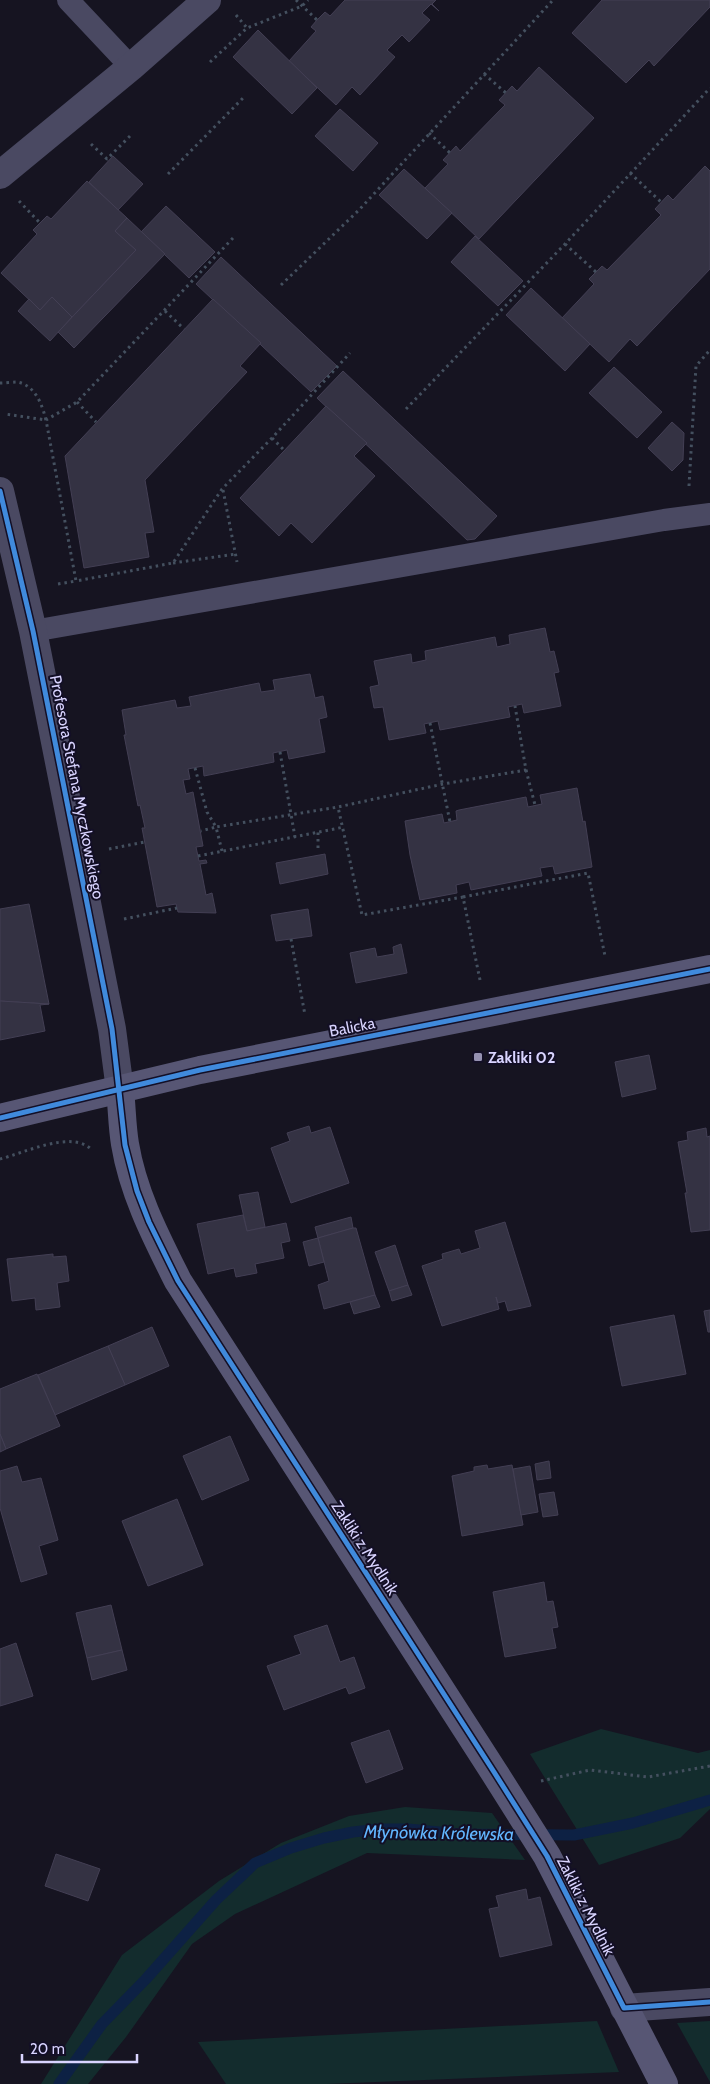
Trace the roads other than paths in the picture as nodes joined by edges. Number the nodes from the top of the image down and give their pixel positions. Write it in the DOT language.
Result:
graph roads {
  1 [pos="207,0"];
  2 [pos="75,2"];
  3 [pos="130,67"];
  4 [pos="0,175"];
  5 [pos="0,491"];
  6 [pos="710,514"];
  7 [pos="33,631"];
  8 [pos="710,969"];
  9 [pos="120,1090"];
  10 [pos="0,1118"];
  11 [pos="710,2002"];
  12 [pos="624,2008"];
  13 [pos="664,2084"];
  1 -- 3 [label="street"];
  2 -- 3 [label="lane"];
  3 -- 4 [label="street"];
  5 -- 7 [label="street, Profesora Stefana Myczkowskiego"];
  6 -- 7 [label="lane"];
  7 -- 9 [label="street, Profesora Stefana Myczkowskiego"];
  8 -- 9 [label="street, Balicka"];
  9 -- 10 [label="street, Balicka"];
  9 -- 12 [label="street, Zakliki z Mydlnik"];
  11 -- 12 [label="street"];
  12 -- 13 [label="street, Zakliki z Mydlnik"];
}
